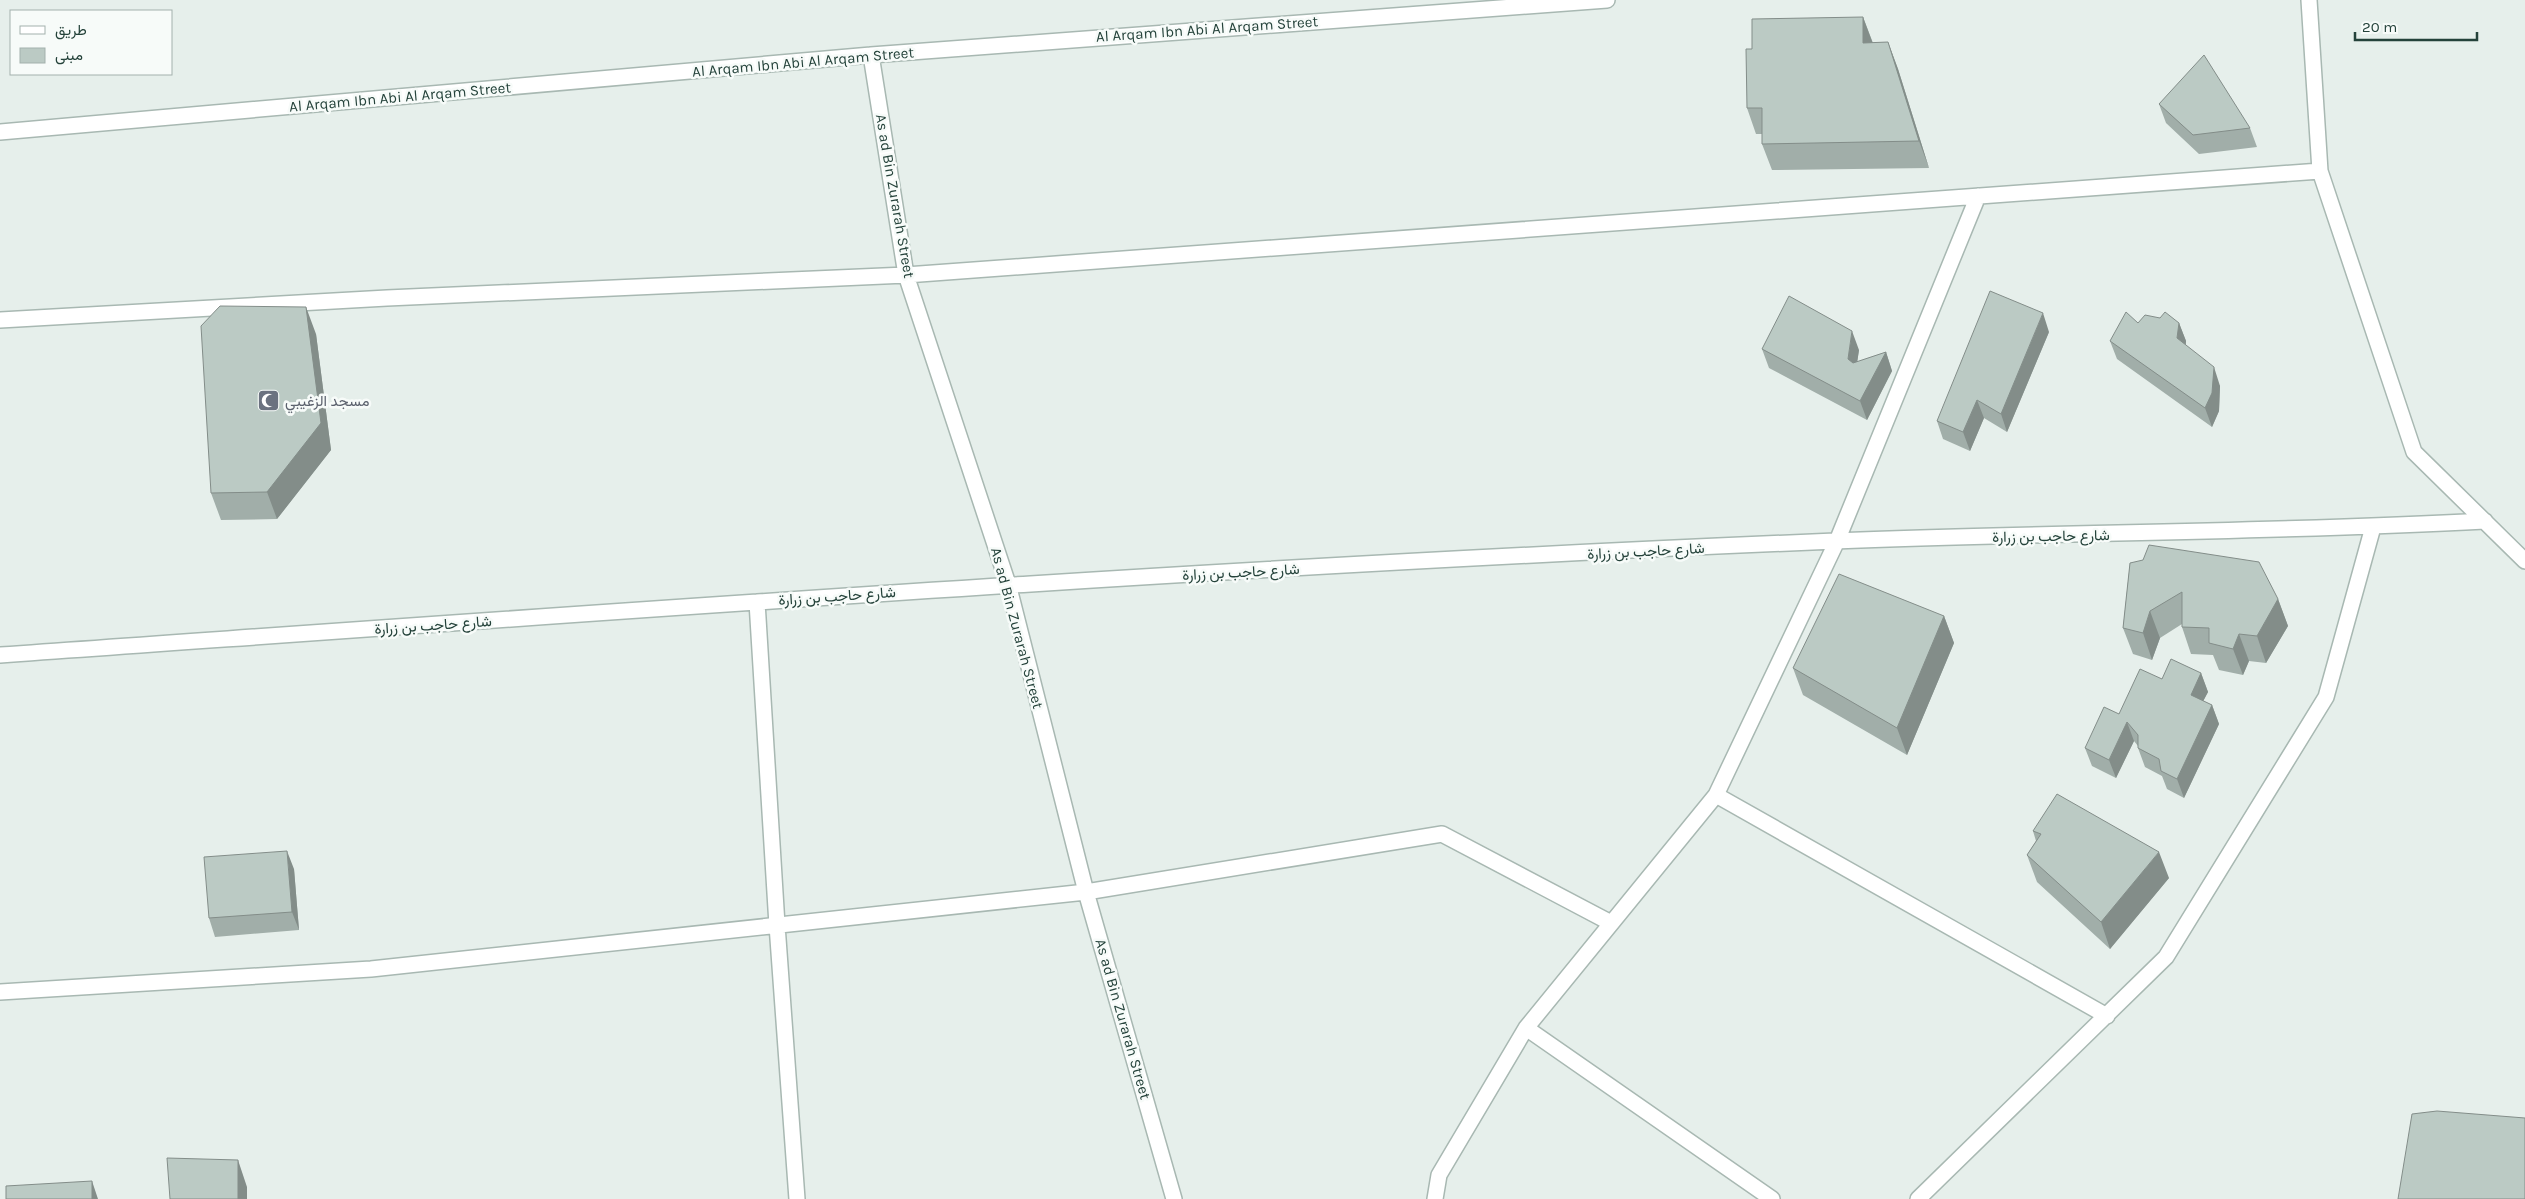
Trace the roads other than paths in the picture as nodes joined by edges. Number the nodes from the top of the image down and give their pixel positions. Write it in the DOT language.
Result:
graph roads {
  1 [pos="1607,0"];
  2 [pos="2309,0"];
  3 [pos="1435,6"];
  4 [pos="872,55"];
  5 [pos="0,132"];
  6 [pos="2320,171"];
  7 [pos="1978,196"];
  8 [pos="906,275"];
  9 [pos="0,320"];
  10 [pos="2485,521"];
  11 [pos="2373,527"];
  12 [pos="1837,541"];
  13 [pos="2525,561"];
  14 [pos="1008,584"];
  15 [pos="757,602"];
  16 [pos="0,655"];
  17 [pos="1716,795"];
  18 [pos="1086,892"];
  19 [pos="1611,923"];
  20 [pos="776,925"];
  21 [pos="0,992"];
  22 [pos="2107,1016"];
  23 [pos="1526,1028"];
  24 [pos="797,1199"];
  25 [pos="1174,1199"];
  26 [pos="1435,1199"];
  27 [pos="1772,1199"];
  28 [pos="1919,1199"];
  1 -- 3 [label="street, Al Arqam Ibn Abi Al Arqam Street"];
  2 -- 6 [label="street"];
  3 -- 4 [label="street, Al Arqam Ibn Abi Al Arqam Street"];
  4 -- 5 [label="street, Al Arqam Ibn Abi Al Arqam Street"];
  4 -- 8 [label="street, As ad Bin Zurarah Street"];
  6 -- 7 [label="street"];
  6 -- 10 [label="street"];
  7 -- 8 [label="street"];
  7 -- 12 [label="street"];
  8 -- 9 [label="street"];
  8 -- 14 [label="street, As ad Bin Zurarah Street"];
  10 -- 11 [label="street, شارع حاجب بن زرارة"];
  10 -- 13 [label="street"];
  11 -- 12 [label="street, شارع حاجب بن زرارة"];
  11 -- 22 [label="street"];
  12 -- 14 [label="street, شارع حاجب بن زرارة"];
  12 -- 17 [label="street"];
  14 -- 15 [label="street, شارع حاجب بن زرارة"];
  14 -- 18 [label="street, As ad Bin Zurarah Street"];
  15 -- 16 [label="street, شارع حاجب بن زرارة"];
  15 -- 20 [label="street"];
  17 -- 19 [label="street"];
  17 -- 22 [label="street"];
  18 -- 19 [label="street"];
  18 -- 20 [label="street"];
  18 -- 25 [label="street, As ad Bin Zurarah Street"];
  19 -- 23 [label="street"];
  20 -- 21 [label="street"];
  20 -- 24 [label="street"];
  22 -- 28 [label="street"];
  23 -- 26 [label="street"];
  23 -- 27 [label="street"];
}
